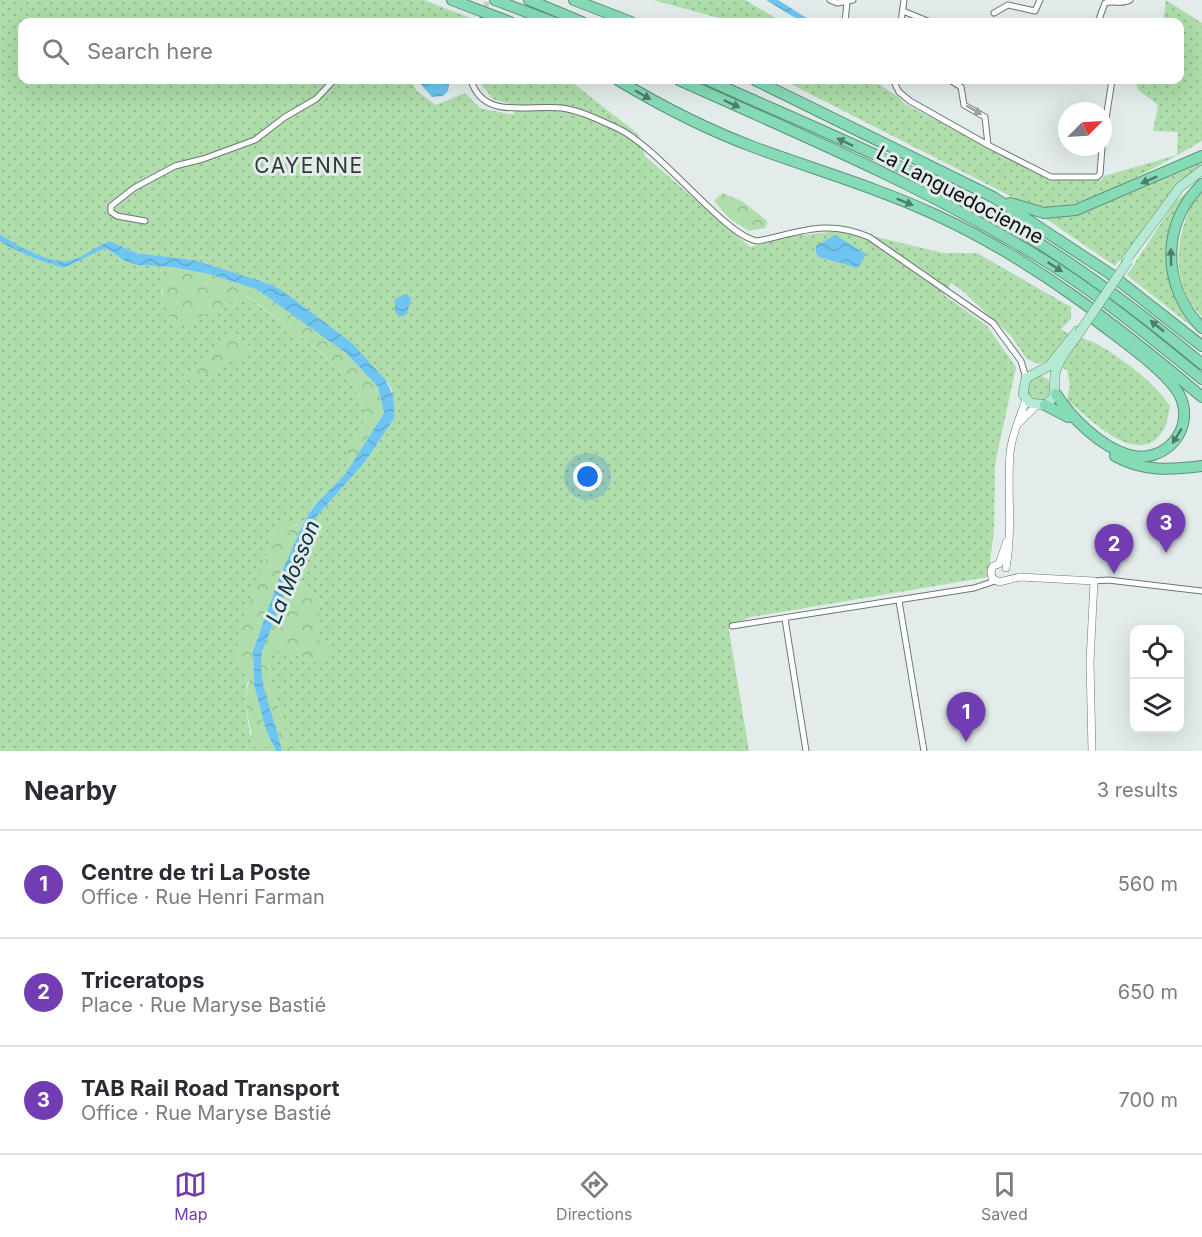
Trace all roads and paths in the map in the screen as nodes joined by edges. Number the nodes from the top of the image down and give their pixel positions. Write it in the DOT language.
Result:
graph roads {
  1 [pos="452,0"];
  2 [pos="495,0"];
  3 [pos="529,0"];
  4 [pos="574,0"];
  5 [pos="830,0"];
  6 [pos="904,0"];
  7 [pos="1041,0"];
  8 [pos="1130,0"];
  9 [pos="850,1"];
  10 [pos="1107,1"];
  11 [pos="903,11"];
  12 [pos="994,13"];
  13 [pos="499,18"];
  14 [pos="542,18"];
  15 [pos="572,18"];
  16 [pos="621,18"];
  17 [pos="846,18"];
  18 [pos="902,18"];
  19 [pos="920,18"];
  20 [pos="1099,18"];
  21 [pos="330,84"];
  22 [pos="472,84"];
  23 [pos="625,84"];
  24 [pos="688,84"];
  25 [pos="717,84"];
  26 [pos="763,84"];
  27 [pos="895,84"];
  28 [pos="956,84"];
  29 [pos="1111,84"];
  30 [pos="1109,102"];
  31 [pos="988,145"];
  32 [pos="1101,156"];
  33 [pos="1202,156"];
  34 [pos="1202,172"];
  35 [pos="1202,184"];
  36 [pos="993,197"];
  37 [pos="145,222"];
  38 [pos="1042,275"];
  39 [pos="1202,328"];
  40 [pos="1078,332"];
  41 [pos="1202,346"];
  42 [pos="1021,361"];
  43 [pos="1202,364"];
  44 [pos="1037,372"];
  45 [pos="1026,378"];
  46 [pos="1202,379"];
  47 [pos="1055,382"];
  48 [pos="1056,394"];
  49 [pos="1202,397"];
  50 [pos="1026,400"];
  51 [pos="1040,405"];
  52 [pos="1017,425"];
  53 [pos="1202,466"];
  54 [pos="1004,568"];
  55 [pos="1020,577"];
  56 [pos="993,578"];
  57 [pos="1004,580"];
  58 [pos="1094,581"];
  59 [pos="1202,591"];
  60 [pos="899,601"];
  61 [pos="785,620"];
  62 [pos="732,626"];
  63 [pos="806,751"];
  64 [pos="924,751"];
  65 [pos="1092,751"];
  1 -- 13 [label="highway"];
  2 -- 14 [label="highway"];
  3 -- 15 [label="highway"];
  4 -- 16 [label="highway"];
  5 -- 9 [label="street"];
  6 -- 11 [label="street"];
  7 -- 12 [label="street"];
  8 -- 10 [label="street"];
  9 -- 17 [label="street"];
  10 -- 20 [label="street"];
  11 -- 18 [label="street"];
  11 -- 19 [label="street"];
  21 -- 37 [label="street"];
  22 -- 42 [label="street"];
  23 -- 38 [label="highway, one-way"];
  24 -- 46 [label="highway, La Languedocienne, one-way"];
  43 -- 25 [label="highway, La Languedocienne, one-way"];
  26 -- 36 [label="highway"];
  27 -- 31 [label="street"];
  28 -- 31 [label="street, one-way"];
  29 -- 30 [label="street"];
  31 -- 32 [label="street"];
  33 -- 36 [label="highway, one-way"];
  34 -- 40 [label="main road, bridge"];
  39 -- 35 [label="highway, one-way"];
  36 -- 41 [label="highway"];
  38 -- 48 [label="highway, one-way"];
  38 -- 49 [label="highway"];
  40 -- 44 [label="main road"];
  40 -- 47 [label="main road"];
  42 -- 44 [label="street"];
  42 -- 45 [label="street"];
  44 -- 45 [label="main road"];
  44 -- 47 [label="main road"];
  45 -- 50 [label="main road"];
  47 -- 48 [label="main road"];
  48 -- 51 [label="main road"];
  50 -- 51 [label="main road"];
  50 -- 52 [label="street"];
  51 -- 52 [label="street"];
  51 -- 53 [label="highway"];
  52 -- 54 [label="street"];
  54 -- 55 [label="street"];
  54 -- 56 [label="street"];
  54 -- 57 [label="street"];
  55 -- 57 [label="street"];
  55 -- 58 [label="street"];
  56 -- 57 [label="street"];
  56 -- 60 [label="street"];
  58 -- 59 [label="street"];
  58 -- 65 [label="street"];
  60 -- 61 [label="street"];
  60 -- 64 [label="street"];
  61 -- 62 [label="street"];
  61 -- 63 [label="street"];
}
